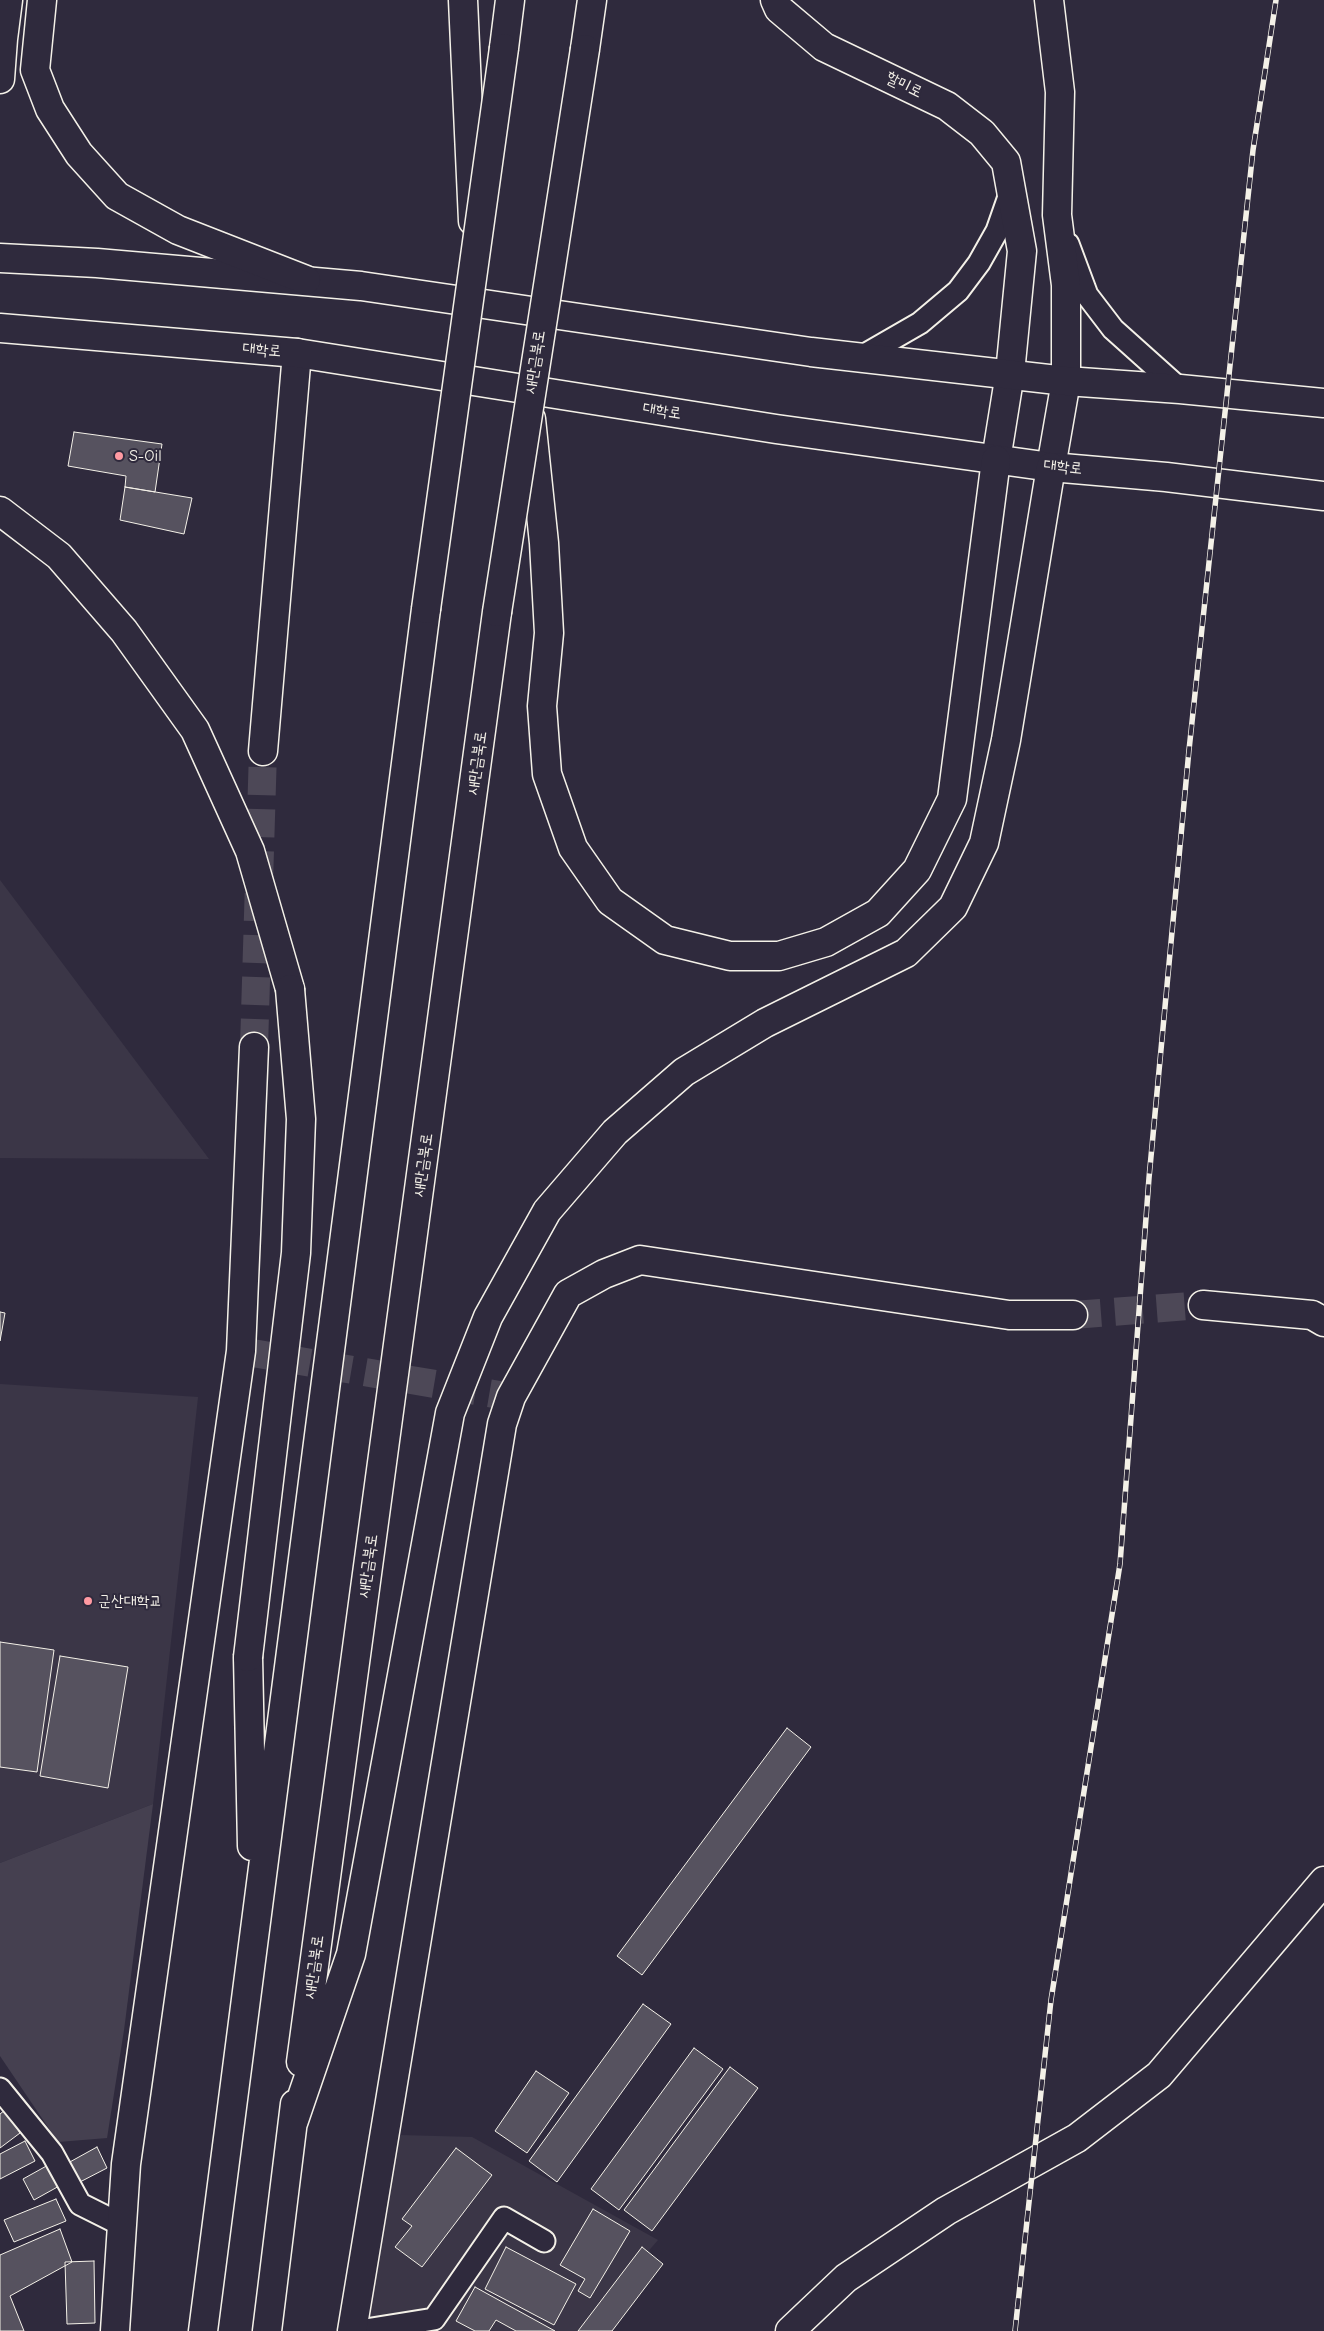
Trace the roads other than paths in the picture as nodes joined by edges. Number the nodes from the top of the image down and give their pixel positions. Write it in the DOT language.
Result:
graph roads {
  1 [pos="8,0"];
  2 [pos="42,0"];
  3 [pos="510,0"];
  4 [pos="592,0"];
  5 [pos="775,0"];
  6 [pos="1049,0"];
  7 [pos="464,10"];
  8 [pos="2,42"];
  9 [pos="0,79"];
  10 [pos="1012,189"];
  11 [pos="1057,215"];
  12 [pos="474,255"];
  13 [pos="0,258"];
  14 [pos="306,280"];
  15 [pos="0,328"];
  16 [pos="297,353"];
  17 [pos="861,357"];
  18 [pos="1010,373"];
  19 [pos="1066,381"];
  20 [pos="1180,389"];
  21 [pos="529,399"];
  22 [pos="1324,403"];
  23 [pos="996,460"];
  24 [pos="1051,467"];
  25 [pos="1324,496"];
  26 [pos="0,511"];
  27 [pos="263,751"];
  28 [pos="254,1047"];
  29 [pos="1203,1305"];
  30 [pos="1074,1316"];
  31 [pos="1324,1322"];
  32 [pos="1324,1881"];
  33 [pos="254,1937"];
  34 [pos="0,2089"];
  35 [pos="293,2123"];
  36 [pos="122,2225"];
  37 [pos="544,2241"];
  38 [pos="115,2331"];
  39 [pos="203,2331"];
  40 [pos="267,2331"];
  41 [pos="352,2331"];
  42 [pos="359,2331"];
  43 [pos="790,2331"];
  1 -- 8 [label="main road"];
  2 -- 14 [label="main road"];
  3 -- 12 [label="main road, bridge"];
  4 -- 21 [label="main road, 새만금북로, bridge"];
  5 -- 10 [label="main road, 할미로"];
  6 -- 11 [label="main road"];
  7 -- 12 [label="main road, bridge"];
  8 -- 9 [label="main road"];
  10 -- 17 [label="lane"];
  10 -- 18 [label="main road, 할미로"];
  11 -- 19 [label="main road"];
  11 -- 20 [label="lane"];
  12 -- 33 [label="main road, bridge"];
  13 -- 14 [label="main road"];
  14 -- 17 [label="main road"];
  15 -- 16 [label="main road, 대학로"];
  16 -- 23 [label="main road, 대학로"];
  16 -- 27 [label="main road"];
  17 -- 18 [label="main road"];
  18 -- 19 [label="main road"];
  18 -- 23 [label="main road, 할미로"];
  19 -- 20 [label="main road"];
  19 -- 24 [label="main road"];
  20 -- 22 [label="main road"];
  21 -- 23 [label="main road, 할미로, bridge"];
  21 -- 35 [label="main road, 새만금북로, bridge"];
  23 -- 24 [label="main road, 대학로"];
  24 -- 25 [label="main road, 대학로"];
  24 -- 35 [label="main road"];
  26 -- 33 [label="main road, bridge"];
  28 -- 36 [label="main road"];
  29 -- 31 [label="main road"];
  30 -- 41 [label="main road"];
  32 -- 43 [label="main road"];
  33 -- 39 [label="main road"];
  34 -- 36 [label="lane"];
  35 -- 40 [label="main road, 새만금북로"];
  36 -- 38 [label="main road"];
  37 -- 42 [label="lane"];
}
